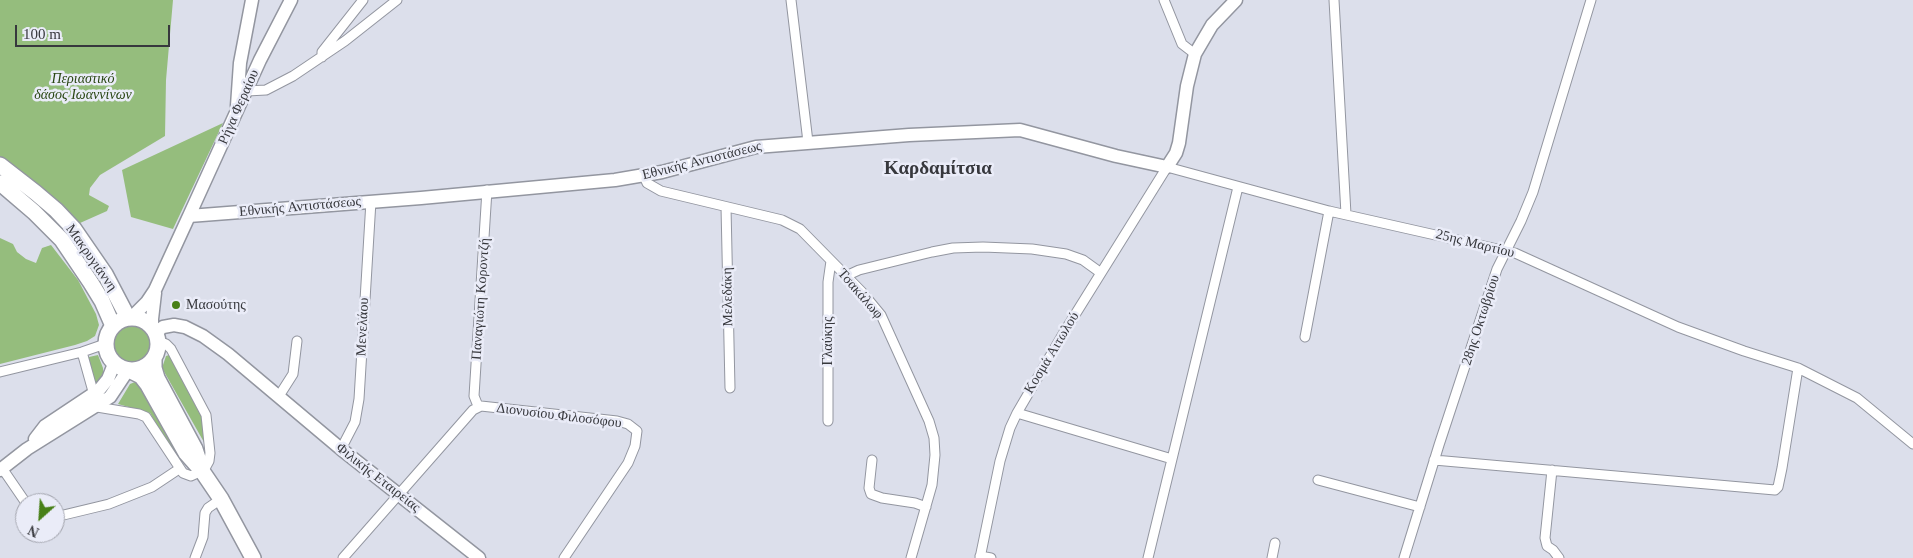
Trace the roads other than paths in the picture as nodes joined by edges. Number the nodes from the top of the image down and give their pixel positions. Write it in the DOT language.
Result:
graph roads {
  1 [pos="252,0"];
  2 [pos="291,0"];
  3 [pos="363,0"];
  4 [pos="397,0"];
  5 [pos="791,0"];
  6 [pos="1164,0"];
  7 [pos="1236,0"];
  8 [pos="1334,0"];
  9 [pos="1591,0"];
  10 [pos="1195,54"];
  11 [pos="322,57"];
  12 [pos="247,91"];
  13 [pos="237,114"];
  14 [pos="808,142"];
  15 [pos="0,165"];
  16 [pos="1167,167"];
  17 [pos="644,176"];
  18 [pos="0,183"];
  19 [pos="1238,187"];
  20 [pos="487,190"];
  21 [pos="371,201"];
  22 [pos="726,207"];
  23 [pos="1329,211"];
  24 [pos="1346,214"];
  25 [pos="189,216"];
  26 [pos="1506,250"];
  27 [pos="831,262"];
  28 [pos="1100,273"];
  29 [pos="846,276"];
  30 [pos="155,290"];
  31 [pos="129,318"];
  32 [pos="113,326"];
  33 [pos="155,334"];
  34 [pos="1305,337"];
  35 [pos="297,341"];
  36 [pos="105,344"];
  37 [pos="82,352"];
  38 [pos="154,359"];
  39 [pos="124,368"];
  40 [pos="1798,368"];
  41 [pos="0,372"];
  42 [pos="730,388"];
  43 [pos="279,396"];
  44 [pos="95,401"];
  45 [pos="478,406"];
  46 [pos="1017,413"];
  47 [pos="828,421"];
  48 [pos="1913,444"];
  49 [pos="341,449"];
  50 [pos="1172,459"];
  51 [pos="872,460"];
  52 [pos="1434,460"];
  53 [pos="1,469"];
  54 [pos="179,469"];
  55 [pos="1552,470"];
  56 [pos="202,471"];
  57 [pos="1318,480"];
  58 [pos="19,493"];
  59 [pos="398,494"];
  60 [pos="221,499"];
  61 [pos="926,507"];
  62 [pos="1420,507"];
  63 [pos="65,515"];
  64 [pos="1275,543"];
  65 [pos="980,557"];
  66 [pos="194,558"];
  67 [pos="253,558"];
  68 [pos="343,558"];
  69 [pos="479,558"];
  70 [pos="564,558"];
  71 [pos="911,558"];
  72 [pos="991,558"];
  73 [pos="1148,558"];
  74 [pos="1272,558"];
  75 [pos="1404,558"];
  76 [pos="1558,558"];
  1 -- 13 [label="street"];
  2 -- 12 [label="street, Ρήγα Φεραίου"];
  3 -- 11 [label="street"];
  4 -- 11 [label="street"];
  5 -- 14 [label="street"];
  6 -- 10 [label="street"];
  7 -- 10 [label="street"];
  8 -- 24 [label="street"];
  9 -- 26 [label="street, 28ης Οκτωβρίου"];
  10 -- 16 [label="street"];
  11 -- 12 [label="street"];
  12 -- 13 [label="street, Ρήγα Φεραίου"];
  13 -- 25 [label="street, Ρήγα Φεραίου"];
  14 -- 16 [label="street, Εθνικής Αντιστάσεως"];
  14 -- 17 [label="street, Εθνικής Αντιστάσεως"];
  15 -- 31 [label="main road, Μακρυγιάννη"];
  16 -- 19 [label="street, 25ης Μαρτίου"];
  16 -- 28 [label="street, Κοσμά Αιτωλού"];
  17 -- 20 [label="street, Εθνικής Αντιστάσεως"];
  17 -- 22 [label="street, Τσακάλωφ"];
  18 -- 32 [label="main road, Μακρυγιάννη"];
  19 -- 23 [label="street, 25ης Μαρτίου"];
  19 -- 50 [label="street"];
  20 -- 21 [label="street, Εθνικής Αντιστάσεως"];
  20 -- 45 [label="street, Παναγιώτη Κοροντζή"];
  21 -- 25 [label="street, Εθνικής Αντιστάσεως"];
  21 -- 49 [label="street, Μενελάου"];
  22 -- 27 [label="street, Τσακάλωφ"];
  22 -- 42 [label="street, Μελεδάκη"];
  23 -- 24 [label="street, 25ης Μαρτίου"];
  23 -- 34 [label="street"];
  24 -- 26 [label="street, 25ης Μαρτίου"];
  25 -- 30 [label="street"];
  26 -- 40 [label="street, 25ης Μαρτίου"];
  26 -- 52 [label="street, 28ης Οκτωβρίου"];
  27 -- 29 [label="street, Τσακάλωφ"];
  27 -- 47 [label="street, Γλαύκης"];
  28 -- 29 [label="street"];
  28 -- 46 [label="street, Κοσμά Αιτωλού"];
  29 -- 61 [label="street, Τσακάλωφ"];
  30 -- 31 [label="street"];
  30 -- 33 [label="street"];
  31 -- 32 [label="main road"];
  31 -- 33 [label="main road"];
  32 -- 36 [label="main road"];
  33 -- 38 [label="main road"];
  33 -- 43 [label="street, Φιλικής Εταιρείας"];
  33 -- 56 [label="street"];
  35 -- 43 [label="street"];
  36 -- 37 [label="street"];
  36 -- 39 [label="main road"];
  37 -- 41 [label="street"];
  37 -- 44 [label="street"];
  38 -- 39 [label="main road"];
  38 -- 56 [label="main road"];
  39 -- 44 [label="street"];
  39 -- 56 [label="main road"];
  40 -- 48 [label="street, 25ης Μαρτίου"];
  40 -- 55 [label="street"];
  43 -- 49 [label="street, Φιλικής Εταιρείας"];
  44 -- 53 [label="street"];
  44 -- 54 [label="street"];
  45 -- 59 [label="street, Διονυσίου Φιλοσόφου"];
  45 -- 70 [label="street, Διονυσίου Φιλοσόφου"];
  46 -- 50 [label="street"];
  46 -- 65 [label="street, Κοσμά Αιτωλού"];
  49 -- 59 [label="street, Φιλικής Εταιρείας"];
  50 -- 73 [label="street"];
  51 -- 61 [label="street"];
  52 -- 55 [label="street"];
  52 -- 62 [label="street, 28ης Οκτωβρίου"];
  53 -- 58 [label="street"];
  54 -- 56 [label="street"];
  54 -- 63 [label="street"];
  55 -- 76 [label="street"];
  56 -- 60 [label="main road"];
  57 -- 62 [label="street"];
  59 -- 68 [label="street, Διονυσίου Φιλοσόφου"];
  59 -- 69 [label="street, Φιλικής Εταιρείας"];
  60 -- 66 [label="street"];
  60 -- 67 [label="main road"];
  61 -- 71 [label="street, Τσακάλωφ"];
  62 -- 75 [label="street, 28ης Οκτωβρίου"];
  64 -- 74 [label="street"];
  65 -- 72 [label="street"];
}
